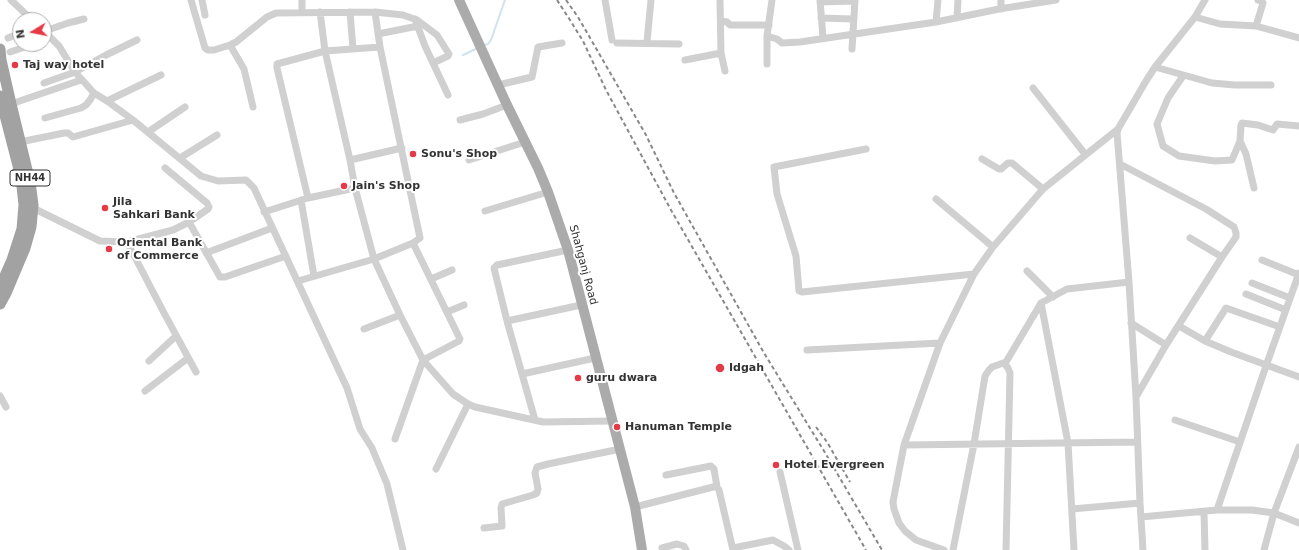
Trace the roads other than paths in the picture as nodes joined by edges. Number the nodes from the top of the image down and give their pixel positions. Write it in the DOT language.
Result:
graph roads {
  1 [pos="11,0"];
  2 [pos="191,0"];
  3 [pos="202,0"];
  4 [pos="302,0"];
  5 [pos="459,0"];
  6 [pos="605,0"];
  7 [pos="651,0"];
  8 [pos="720,0"];
  9 [pos="772,0"];
  10 [pos="854,0"];
  11 [pos="938,0"];
  12 [pos="958,0"];
  13 [pos="1002,0"];
  14 [pos="1056,0"];
  15 [pos="1205,0"];
  16 [pos="1258,0"];
  17 [pos="820,1"];
  18 [pos="1001,9"];
  19 [pos="24,12"];
  20 [pos="302,12"];
  21 [pos="320,12"];
  22 [pos="350,12"];
  23 [pos="375,12"];
  24 [pos="205,15"];
  25 [pos="1195,17"];
  26 [pos="821,18"];
  27 [pos="957,18"];
  28 [pos="84,19"];
  29 [pos="853,19"];
  30 [pos="721,22"];
  31 [pos="936,22"];
  32 [pos="416,23"];
  33 [pos="769,25"];
  34 [pos="1256,26"];
  35 [pos="52,28"];
  36 [pos="378,34"];
  37 [pos="852,35"];
  38 [pos="12,36"];
  39 [pos="767,36"];
  40 [pos="8,38"];
  41 [pos="52,38"];
  42 [pos="823,38"];
  43 [pos="1299,38"];
  44 [pos="137,40"];
  45 [pos="647,42"];
  46 [pos="562,43"];
  47 [pos="679,44"];
  48 [pos="230,45"];
  49 [pos="380,47"];
  50 [pos="353,49"];
  51 [pos="852,49"];
  52 [pos="5,51"];
  53 [pos="325,51"];
  54 [pos="721,53"];
  55 [pos="685,60"];
  56 [pos="433,63"];
  57 [pos="767,64"];
  58 [pos="1155,67"];
  59 [pos="725,71"];
  60 [pos="75,72"];
  61 [pos="161,75"];
  62 [pos="1183,76"];
  63 [pos="81,80"];
  64 [pos="44,83"];
  65 [pos="1271,84"];
  66 [pos="498,85"];
  67 [pos="1033,88"];
  68 [pos="94,93"];
  69 [pos="448,95"];
  70 [pos="0,96"];
  71 [pos="107,101"];
  72 [pos="11,104"];
  73 [pos="507,105"];
  74 [pos="185,107"];
  75 [pos="253,107"];
  76 [pos="45,118"];
  77 [pos="2,120"];
  78 [pos="133,120"];
  79 [pos="460,120"];
  80 [pos="1299,126"];
  81 [pos="1118,129"];
  82 [pos="148,132"];
  83 [pos="217,135"];
  84 [pos="1240,141"];
  85 [pos="20,142"];
  86 [pos="525,142"];
  87 [pos="402,148"];
  88 [pos="866,150"];
  89 [pos="1085,154"];
  90 [pos="180,158"];
  91 [pos="982,159"];
  92 [pos="350,160"];
  93 [pos="469,160"];
  94 [pos="1120,164"];
  95 [pos="165,168"];
  96 [pos="355,188"];
  97 [pos="1254,188"];
  98 [pos="1043,189"];
  99 [pos="548,192"];
  100 [pos="305,199"];
  101 [pos="936,199"];
  102 [pos="33,208"];
  103 [pos="485,211"];
  104 [pos="264,212"];
  105 [pos="189,222"];
  106 [pos="272,228"];
  107 [pos="1190,238"];
  108 [pos="127,242"];
  109 [pos="413,243"];
  110 [pos="993,247"];
  111 [pos="568,250"];
  112 [pos="206,253"];
  113 [pos="286,256"];
  114 [pos="1222,257"];
  115 [pos="374,259"];
  116 [pos="1262,260"];
  117 [pos="452,270"];
  118 [pos="1027,271"];
  119 [pos="974,274"];
  120 [pos="1299,274"];
  121 [pos="314,276"];
  122 [pos="431,279"];
  123 [pos="298,281"];
  124 [pos="1129,282"];
  125 [pos="1252,283"];
  126 [pos="0,287"];
  127 [pos="1246,294"];
  128 [pos="1053,296"];
  129 [pos="1290,298"];
  130 [pos="1041,303"];
  131 [pos="0,304"];
  132 [pos="464,305"];
  133 [pos="581,305"];
  134 [pos="1286,310"];
  135 [pos="447,312"];
  136 [pos="400,315"];
  137 [pos="507,321"];
  138 [pos="1131,323"];
  139 [pos="1179,326"];
  140 [pos="1280,327"];
  141 [pos="364,329"];
  142 [pos="176,336"];
  143 [pos="1206,341"];
  144 [pos="940,343"];
  145 [pos="1166,345"];
  146 [pos="807,350"];
  147 [pos="188,358"];
  148 [pos="595,358"];
  149 [pos="423,360"];
  150 [pos="149,361"];
  151 [pos="1004,363"];
  152 [pos="1266,366"];
  153 [pos="196,372"];
  154 [pos="522,374"];
  155 [pos="1299,377"];
  156 [pos="145,391"];
  157 [pos="0,396"];
  158 [pos="1136,397"];
  159 [pos="468,404"];
  160 [pos="6,407"];
  161 [pos="535,420"];
  162 [pos="1175,420"];
  163 [pos="612,421"];
  164 [pos="395,439"];
  165 [pos="1137,442"];
  166 [pos="1240,442"];
  167 [pos="1009,443"];
  168 [pos="1068,443"];
  169 [pos="904,444"];
  170 [pos="974,444"];
  171 [pos="620,449"];
  172 [pos="1298,452"];
  173 [pos="436,469"];
  174 [pos="780,472"];
  175 [pos="666,475"];
  176 [pos="717,487"];
  177 [pos="1140,503"];
  178 [pos="635,507"];
  179 [pos="1072,509"];
  180 [pos="1217,510"];
  181 [pos="1204,512"];
  182 [pos="1274,513"];
  183 [pos="1141,517"];
  184 [pos="1299,523"];
  185 [pos="484,528"];
  186 [pos="662,548"];
  187 [pos="733,549"];
  188 [pos="402,550"];
  189 [pos="642,550"];
  190 [pos="686,550"];
  191 [pos="788,550"];
  192 [pos="798,550"];
  193 [pos="944,550"];
  194 [pos="953,550"];
  195 [pos="1006,550"];
  196 [pos="1074,550"];
  197 [pos="1143,550"];
  198 [pos="1205,550"];
  199 [pos="1264,550"];
  1 -- 19 [label="street"];
  2 -- 48 [label="street"];
  3 -- 24 [label="street"];
  4 -- 20 [label="street"];
  5 -- 66 [label="main road, Shahganj Road"];
  6 -- 45 [label="street"];
  7 -- 45 [label="street"];
  8 -- 30 [label="street"];
  9 -- 33 [label="street"];
  10 -- 17 [label="street"];
  10 -- 29 [label="street"];
  11 -- 31 [label="street"];
  12 -- 27 [label="street"];
  13 -- 18 [label="street"];
  14 -- 18 [label="street"];
  15 -- 25 [label="street"];
  16 -- 34 [label="street"];
  17 -- 26 [label="street"];
  18 -- 27 [label="street"];
  20 -- 21 [label="street"];
  20 -- 48 [label="street"];
  21 -- 22 [label="street"];
  21 -- 53 [label="street"];
  22 -- 23 [label="street"];
  22 -- 50 [label="street"];
  23 -- 32 [label="street"];
  23 -- 36 [label="street"];
  25 -- 34 [label="street"];
  25 -- 58 [label="street"];
  26 -- 29 [label="street"];
  26 -- 42 [label="street"];
  27 -- 31 [label="street"];
  28 -- 35 [label="street"];
  29 -- 37 [label="street"];
  30 -- 33 [label="street"];
  30 -- 54 [label="street"];
  31 -- 37 [label="street"];
  32 -- 36 [label="street"];
  32 -- 56 [label="street"];
  32 -- 56 [label="street"];
  33 -- 39 [label="street"];
  34 -- 43 [label="street"];
  36 -- 49 [label="street"];
  37 -- 42 [label="street"];
  37 -- 51 [label="street"];
  38 -- 40 [label="street"];
  39 -- 42 [label="street"];
  39 -- 57 [label="street"];
  41 -- 60 [label="street"];
  44 -- 60 [label="street"];
  45 -- 47 [label="street"];
  46 -- 66 [label="street"];
  48 -- 75 [label="street"];
  49 -- 50 [label="street"];
  49 -- 87 [label="street"];
  50 -- 53 [label="street"];
  52 -- 72 [label="highway, NH44"];
  53 -- 92 [label="street"];
  53 -- 100 [label="street"];
  54 -- 55 [label="street"];
  54 -- 59 [label="street"];
  56 -- 69 [label="street"];
  58 -- 62 [label="street"];
  58 -- 81 [label="street"];
  60 -- 63 [label="street"];
  60 -- 64 [label="street"];
  61 -- 71 [label="street"];
  62 -- 65 [label="street"];
  62 -- 84 [label="street"];
  63 -- 68 [label="street"];
  63 -- 72 [label="street"];
  66 -- 73 [label="main road, Shahganj Road"];
  67 -- 89 [label="street"];
  68 -- 71 [label="street"];
  68 -- 76 [label="street"];
  70 -- 77 [label="highway, NH44"];
  71 -- 78 [label="street"];
  72 -- 85 [label="highway, NH44"];
  73 -- 79 [label="street"];
  73 -- 86 [label="main road, Shahganj Road"];
  74 -- 82 [label="street"];
  77 -- 126 [label="highway, NH44"];
  78 -- 82 [label="street"];
  78 -- 85 [label="street"];
  80 -- 84 [label="street"];
  81 -- 89 [label="street"];
  81 -- 94 [label="street"];
  82 -- 90 [label="street"];
  83 -- 90 [label="street"];
  84 -- 97 [label="street"];
  85 -- 102 [label="highway, NH44"];
  86 -- 93 [label="street"];
  86 -- 99 [label="main road, Shahganj Road"];
  87 -- 92 [label="street"];
  87 -- 109 [label="street"];
  88 -- 119 [label="street"];
  89 -- 98 [label="street"];
  90 -- 104 [label="street"];
  91 -- 98 [label="street"];
  92 -- 96 [label="street"];
  94 -- 114 [label="street"];
  94 -- 124 [label="street"];
  95 -- 105 [label="street"];
  96 -- 100 [label="street"];
  96 -- 115 [label="street"];
  98 -- 110 [label="street"];
  99 -- 103 [label="street"];
  99 -- 111 [label="main road, Shahganj Road"];
  100 -- 104 [label="street"];
  100 -- 121 [label="street"];
  101 -- 110 [label="street"];
  102 -- 108 [label="street"];
  102 -- 131 [label="highway, NH44"];
  104 -- 106 [label="street"];
  105 -- 108 [label="street"];
  105 -- 112 [label="street"];
  106 -- 112 [label="street"];
  106 -- 113 [label="street"];
  107 -- 114 [label="street"];
  108 -- 142 [label="street"];
  109 -- 115 [label="street"];
  109 -- 122 [label="street"];
  110 -- 119 [label="street"];
  111 -- 133 [label="main road, Shahganj Road"];
  111 -- 137 [label="street"];
  112 -- 113 [label="street"];
  113 -- 123 [label="street"];
  114 -- 139 [label="street"];
  115 -- 121 [label="street"];
  115 -- 136 [label="street"];
  116 -- 120 [label="street"];
  117 -- 122 [label="street"];
  118 -- 128 [label="street"];
  119 -- 144 [label="street"];
  120 -- 129 [label="street"];
  121 -- 123 [label="street"];
  122 -- 135 [label="street"];
  123 -- 188 [label="street"];
  124 -- 128 [label="street"];
  124 -- 138 [label="street"];
  125 -- 129 [label="street"];
  127 -- 134 [label="street"];
  128 -- 130 [label="street"];
  129 -- 134 [label="street"];
  130 -- 151 [label="street"];
  130 -- 168 [label="street"];
  132 -- 135 [label="street"];
  133 -- 137 [label="street"];
  133 -- 148 [label="main road, Shahganj Road"];
  134 -- 140 [label="street"];
  135 -- 149 [label="street"];
  136 -- 141 [label="street"];
  136 -- 149 [label="street"];
  137 -- 154 [label="street"];
  138 -- 145 [label="street"];
  138 -- 158 [label="street"];
  139 -- 143 [label="street"];
  139 -- 145 [label="street"];
  140 -- 143 [label="street"];
  140 -- 152 [label="street"];
  142 -- 147 [label="street"];
  142 -- 150 [label="street"];
  143 -- 152 [label="street"];
  144 -- 146 [label="street"];
  144 -- 169 [label="street"];
  145 -- 158 [label="street"];
  147 -- 153 [label="street"];
  147 -- 156 [label="street"];
  148 -- 154 [label="street"];
  148 -- 163 [label="main road, Shahganj Road"];
  149 -- 159 [label="street"];
  149 -- 164 [label="street"];
  151 -- 167 [label="street"];
  151 -- 170 [label="street"];
  152 -- 155 [label="street"];
  152 -- 166 [label="street"];
  154 -- 161 [label="street"];
  157 -- 160 [label="street"];
  158 -- 165 [label="street"];
  159 -- 161 [label="street"];
  159 -- 173 [label="street"];
  161 -- 163 [label="street"];
  162 -- 166 [label="street"];
  163 -- 171 [label="main road, Shahganj Road"];
  165 -- 168 [label="street"];
  165 -- 177 [label="street"];
  166 -- 180 [label="street"];
  167 -- 168 [label="street"];
  167 -- 170 [label="street"];
  167 -- 195 [label="street"];
  168 -- 179 [label="street"];
  169 -- 170 [label="street"];
  169 -- 193 [label="street"];
  170 -- 194 [label="street"];
  171 -- 178 [label="main road, Shahganj Road"];
  171 -- 185 [label="street"];
  172 -- 182 [label="street"];
  174 -- 192 [label="street"];
  175 -- 176 [label="street"];
  176 -- 178 [label="street"];
  176 -- 187 [label="street"];
  177 -- 179 [label="street"];
  177 -- 183 [label="street"];
  178 -- 189 [label="main road, Shahganj Road"];
  179 -- 196 [label="street"];
  180 -- 181 [label="street"];
  180 -- 182 [label="street"];
  181 -- 183 [label="street"];
  181 -- 198 [label="street"];
  182 -- 184 [label="street"];
  182 -- 199 [label="street"];
  183 -- 197 [label="street"];
  186 -- 190 [label="street"];
  187 -- 191 [label="street"];
}
